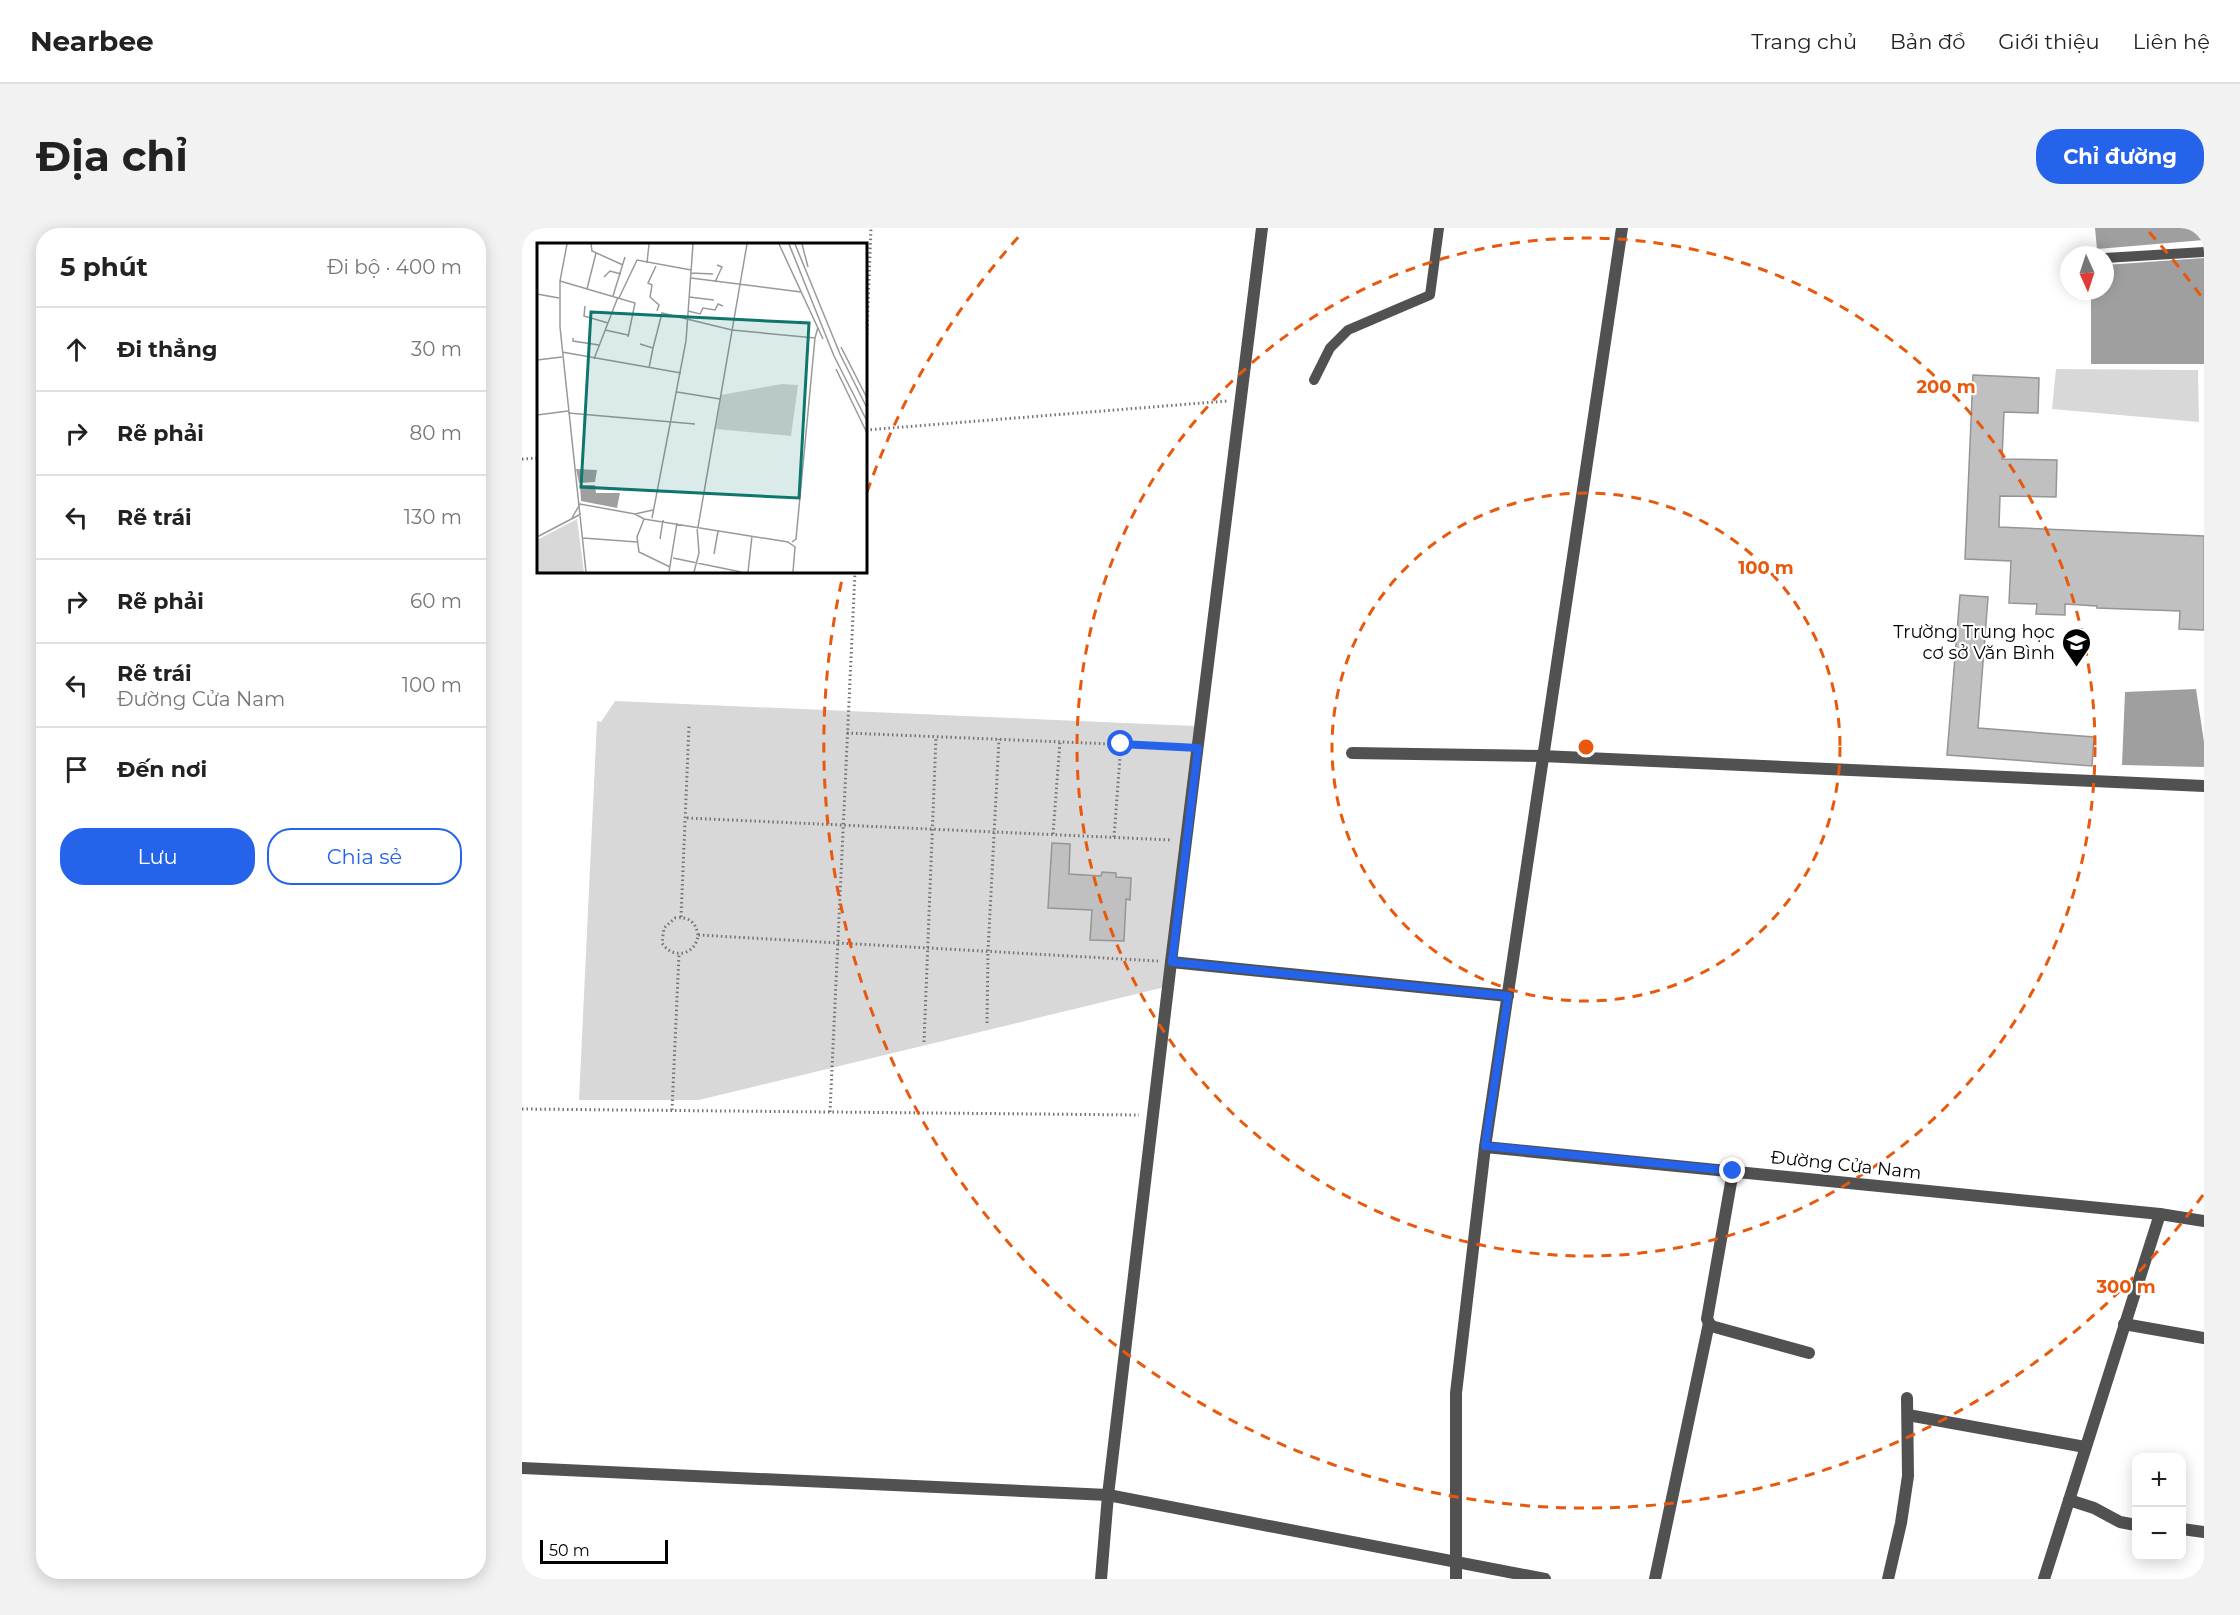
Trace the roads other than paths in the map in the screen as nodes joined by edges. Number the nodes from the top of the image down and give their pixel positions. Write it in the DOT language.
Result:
graph roads {
  1 [pos="1262,228"];
  2 [pos="1439,228"];
  3 [pos="1622,228"];
  4 [pos="2204,252"];
  5 [pos="2114,257"];
  6 [pos="1314,380"];
  7 [pos="1352,753"];
  8 [pos="1542,756"];
  9 [pos="2204,786"];
  10 [pos="1172,962"];
  11 [pos="1508,996"];
  12 [pos="1485,1146"];
  13 [pos="1733,1171"];
  14 [pos="2160,1214"];
  15 [pos="2204,1221"];
  16 [pos="1709,1323"];
  17 [pos="2124,1324"];
  18 [pos="2204,1338"];
  19 [pos="1809,1353"];
  20 [pos="1907,1398"];
  21 [pos="1908,1415"];
  22 [pos="2085,1447"];
  23 [pos="522,1468"];
  24 [pos="1108,1495"];
  25 [pos="2069,1500"];
  26 [pos="2132,1524"];
  27 [pos="2186,1530"];
  28 [pos="2204,1532"];
  29 [pos="1455,1561"];
  30 [pos="1101,1579"];
  31 [pos="1456,1579"];
  32 [pos="1545,1579"];
  33 [pos="1655,1579"];
  34 [pos="1888,1579"];
  35 [pos="2044,1579"];
  1 -- 10 [label="street"];
  2 -- 6 [label="lane"];
  3 -- 8 [label="street"];
  4 -- 5 [label="lane"];
  7 -- 8 [label="street"];
  8 -- 9 [label="street"];
  8 -- 11 [label="street"];
  10 -- 11 [label="street"];
  10 -- 24 [label="street"];
  11 -- 12 [label="street"];
  12 -- 13 [label="street, Đường Cửa Nam"];
  12 -- 29 [label="street"];
  13 -- 14 [label="street, Đường Cửa Nam"];
  13 -- 16 [label="street"];
  14 -- 15 [label="street, Đường Cửa Nam"];
  14 -- 17 [label="street"];
  16 -- 19 [label="street"];
  16 -- 33 [label="street"];
  17 -- 18 [label="street"];
  17 -- 22 [label="street"];
  20 -- 21 [label="street"];
  21 -- 22 [label="street"];
  21 -- 34 [label="street"];
  22 -- 25 [label="street"];
  23 -- 24 [label="street"];
  24 -- 29 [label="street"];
  24 -- 30 [label="street"];
  25 -- 26 [label="street"];
  25 -- 35 [label="street"];
  27 -- 28 [label="street"];
  29 -- 31 [label="street"];
  29 -- 32 [label="street"];
}
